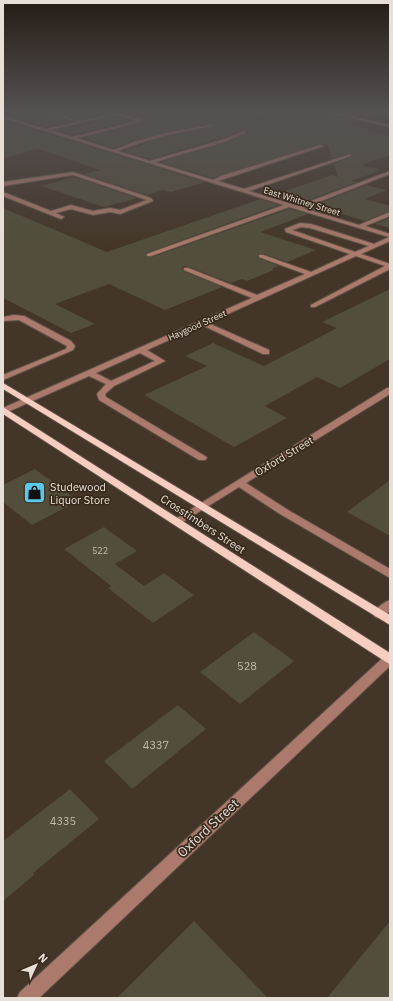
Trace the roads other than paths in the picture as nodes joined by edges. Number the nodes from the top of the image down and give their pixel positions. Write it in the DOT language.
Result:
graph roads {
  1 [pos="140,159"];
  2 [pos="162,159"];
  3 [pos="281,159"];
  4 [pos="338,159"];
  5 [pos="151,162"];
  6 [pos="390,172"];
  7 [pos="213,182"];
  8 [pos="3,184"];
  9 [pos="244,191"];
  10 [pos="3,194"];
  11 [pos="289,205"];
  12 [pos="297,208"];
  13 [pos="50,213"];
  14 [pos="390,214"];
  15 [pos="61,217"];
  16 [pos="359,227"];
  17 [pos="390,238"];
  18 [pos="374,246"];
  19 [pos="357,254"];
  20 [pos="149,255"];
  21 [pos="261,256"];
  22 [pos="186,270"];
  23 [pos="311,274"];
  24 [pos="258,298"];
  25 [pos="312,306"];
  26 [pos="3,319"];
  27 [pos="203,323"];
  28 [pos="141,350"];
  29 [pos="266,352"];
  30 [pos="89,372"];
  31 [pos="3,378"];
  32 [pos="111,384"];
  33 [pos="3,385"];
  34 [pos="390,390"];
  35 [pos="27,400"];
  36 [pos="3,410"];
  37 [pos="202,458"];
  38 [pos="240,483"];
  39 [pos="203,506"];
  40 [pos="177,522"];
  41 [pos="390,574"];
  42 [pos="390,604"];
  43 [pos="379,614"];
  44 [pos="390,621"];
  45 [pos="390,659"];
  46 [pos="26,998"];
  1 -- 5 [label="street, East Whitney Street"];
  2 -- 5 [label="street"];
  3 -- 7 [label="street"];
  4 -- 9 [label="street"];
  5 -- 7 [label="street, East Whitney Street"];
  6 -- 12 [label="street"];
  7 -- 9 [label="street, East Whitney Street"];
  8 -- 13 [label="street"];
  9 -- 11 [label="street, East Whitney Street"];
  10 -- 13 [label="street"];
  11 -- 12 [label="street, East Whitney Street"];
  11 -- 20 [label="street"];
  12 -- 16 [label="street, East Whitney Street"];
  13 -- 15 [label="street"];
  14 -- 16 [label="street"];
  16 -- 17 [label="street, East Whitney Street"];
  17 -- 18 [label="street, Haygood Street"];
  18 -- 19 [label="street, Haygood Street"];
  18 -- 19 [label="street"];
  19 -- 23 [label="street, Haygood Street"];
  19 -- 25 [label="street"];
  21 -- 23 [label="street"];
  22 -- 24 [label="street"];
  23 -- 24 [label="street, Haygood Street"];
  24 -- 27 [label="street, Haygood Street"];
  26 -- 31 [label="street"];
  27 -- 28 [label="street, Haygood Street"];
  27 -- 29 [label="street"];
  28 -- 30 [label="street, Haygood Street"];
  28 -- 32 [label="street"];
  30 -- 32 [label="street"];
  30 -- 35 [label="street, Haygood Street"];
  32 -- 37 [label="street"];
  33 -- 35 [label="main road, Crosstimbers Street"];
  34 -- 38 [label="street, Oxford Street"];
  35 -- 36 [label="street, Haygood Street"];
  35 -- 39 [label="main road, Crosstimbers Street"];
  36 -- 40 [label="main road, Crosstimbers Street"];
  38 -- 39 [label="street, Oxford Street"];
  38 -- 41 [label="street"];
  39 -- 40 [label="street, Oxford Street"];
  39 -- 43 [label="main road, Crosstimbers Street"];
  40 -- 45 [label="main road, Crosstimbers Street"];
  42 -- 43 [label="street"];
  43 -- 44 [label="main road, Crosstimbers Street"];
  45 -- 46 [label="street, Oxford Street"];
}
